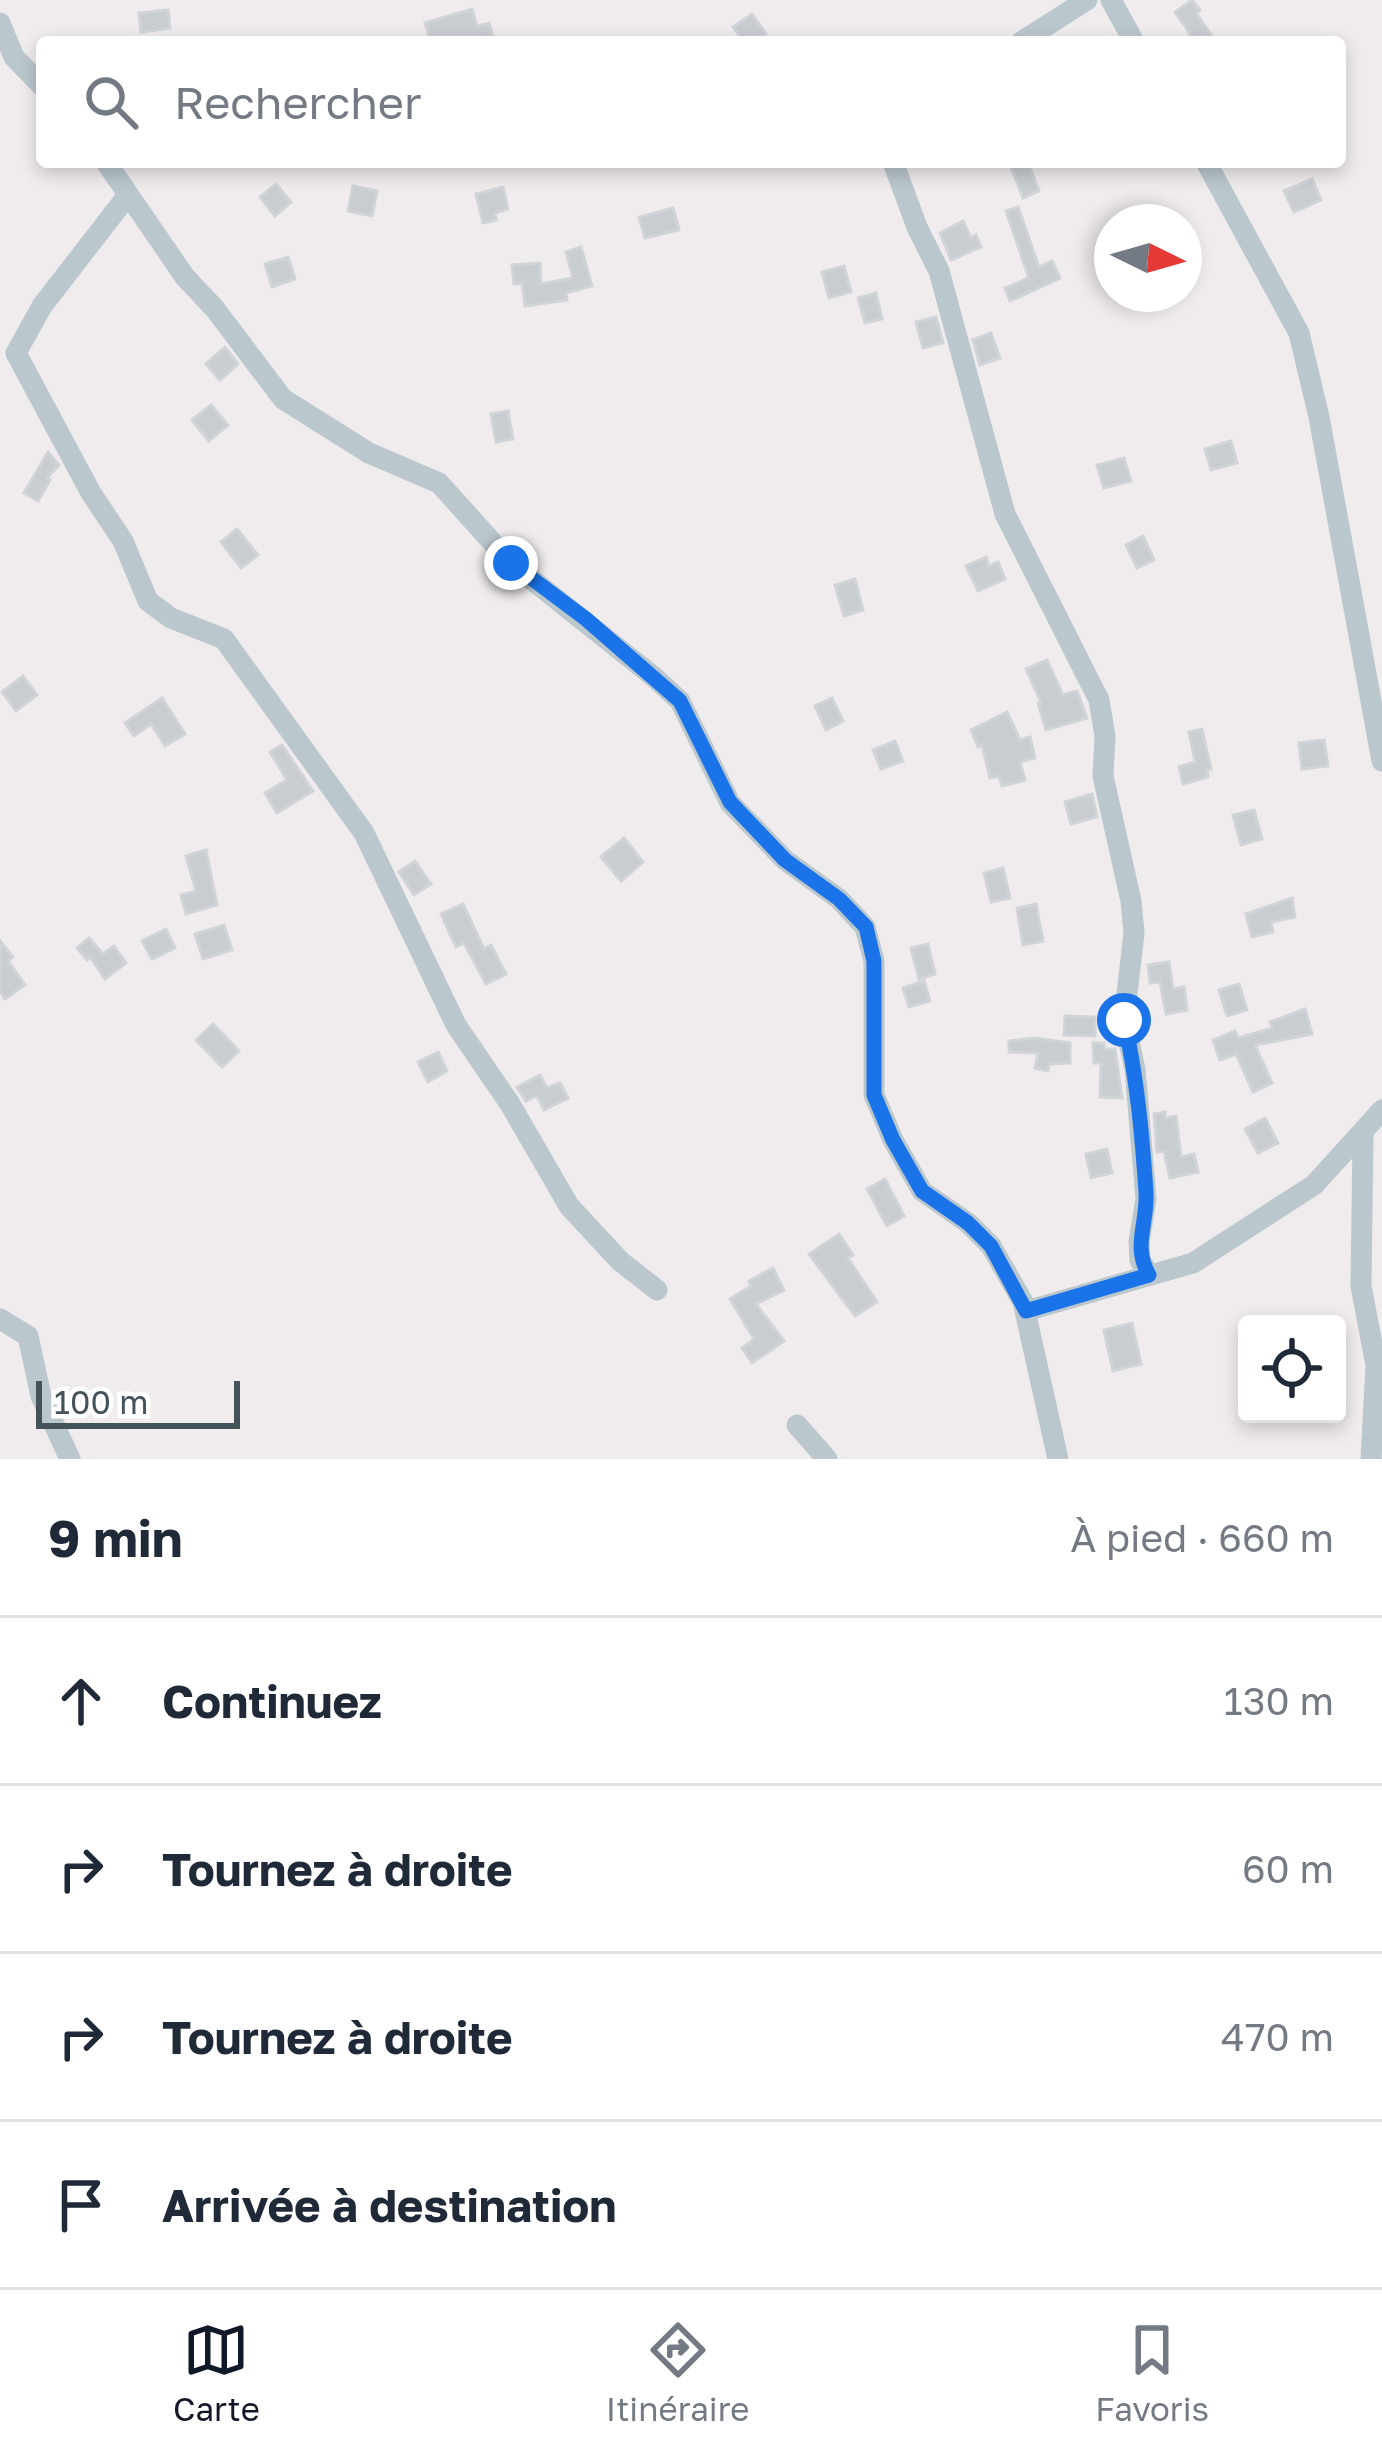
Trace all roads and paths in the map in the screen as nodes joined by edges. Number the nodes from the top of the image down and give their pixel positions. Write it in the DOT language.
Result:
graph roads {
  1 [pos="1087,0"];
  2 [pos="1111,0"];
  3 [pos="0,23"];
  4 [pos="1030,36"];
  5 [pos="1130,36"];
  6 [pos="36,80"];
  7 [pos="110,168"];
  8 [pos="895,168"];
  9 [pos="1209,168"];
  10 [pos="128,195"];
  11 [pos="1382,761"];
  12 [pos="1382,1110"];
  13 [pos="1363,1135"];
  14 [pos="1149,1275"];
  15 [pos="657,1290"];
  16 [pos="1026,1311"];
  17 [pos="0,1319"];
  18 [pos="797,1425"];
  19 [pos="70,1459"];
  20 [pos="827,1459"];
  21 [pos="1058,1459"];
  22 [pos="1371,1459"];
  1 -- 4 [label="street"];
  2 -- 5 [label="street"];
  3 -- 6 [label="street"];
  7 -- 10 [label="street"];
  8 -- 14 [label="street"];
  9 -- 11 [label="street"];
  10 -- 15 [label="street"];
  10 -- 16 [label="street"];
  12 -- 13 [label="street"];
  13 -- 14 [label="street"];
  13 -- 22 [label="street"];
  14 -- 16 [label="street"];
  16 -- 21 [label="street"];
  17 -- 19 [label="street"];
  18 -- 20 [label="street"];
}
